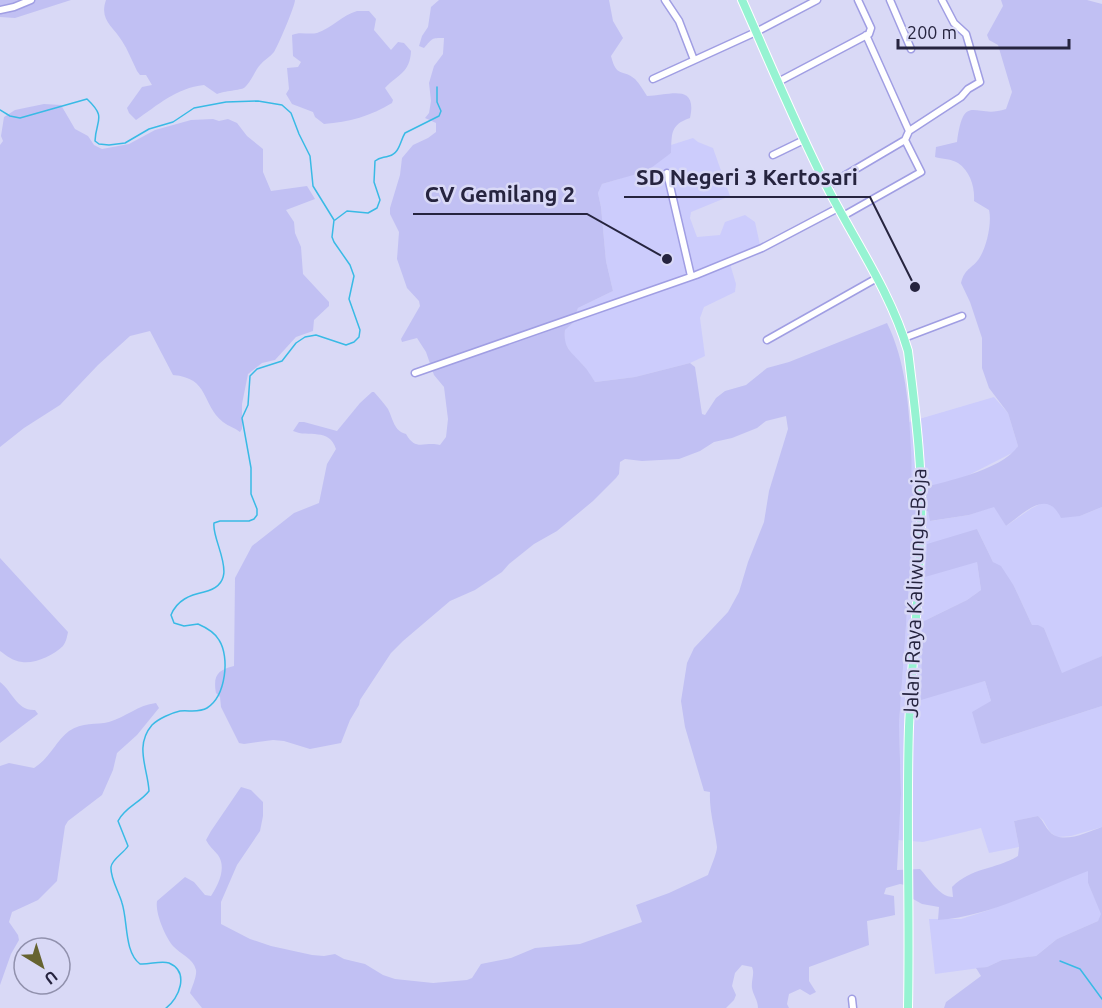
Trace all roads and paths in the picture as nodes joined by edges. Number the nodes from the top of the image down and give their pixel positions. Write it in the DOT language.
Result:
graph roads {
  1 [pos="31,0"];
  2 [pos="665,0"];
  3 [pos="742,0"];
  4 [pos="817,0"];
  5 [pos="858,0"];
  6 [pos="890,0"];
  7 [pos="942,0"];
  8 [pos="0,10"];
  9 [pos="756,32"];
  10 [pos="866,35"];
  11 [pos="911,49"];
  12 [pos="694,60"];
  13 [pos="653,79"];
  14 [pos="778,82"];
  15 [pos="909,131"];
  16 [pos="804,140"];
  17 [pos="905,140"];
  18 [pos="773,155"];
  19 [pos="667,172"];
  20 [pos="827,186"];
  21 [pos="841,212"];
  22 [pos="691,276"];
  23 [pos="877,278"];
  24 [pos="962,316"];
  25 [pos="904,338"];
  26 [pos="767,339"];
  27 [pos="415,373"];
  28 [pos="852,999"];
  29 [pos="853,1008"];
  30 [pos="908,1008"];
  1 -- 8 [label="street"];
  2 -- 12 [label="street"];
  3 -- 9 [label="main road, Jalan Raya Kaliwungu-Boja"];
  4 -- 9 [label="street"];
  5 -- 10 [label="street"];
  6 -- 11 [label="street"];
  7 -- 15 [label="street"];
  9 -- 12 [label="street"];
  9 -- 14 [label="main road, Jalan Raya Kaliwungu-Boja"];
  10 -- 14 [label="street"];
  10 -- 15 [label="street"];
  12 -- 13 [label="street"];
  14 -- 16 [label="main road, Jalan Raya Kaliwungu-Boja"];
  15 -- 17 [label="street"];
  16 -- 18 [label="street"];
  16 -- 20 [label="main road, Jalan Raya Kaliwungu-Boja"];
  17 -- 20 [label="street"];
  17 -- 21 [label="street"];
  19 -- 22 [label="street"];
  20 -- 21 [label="main road, Jalan Raya Kaliwungu-Boja"];
  21 -- 22 [label="street"];
  21 -- 23 [label="main road, Jalan Raya Kaliwungu-Boja"];
  22 -- 27 [label="street"];
  23 -- 25 [label="main road, Jalan Raya Kaliwungu-Boja"];
  23 -- 26 [label="street"];
  24 -- 25 [label="street"];
  25 -- 30 [label="main road, Jalan Raya Kaliwungu-Boja"];
  28 -- 29 [label="street"];
}
